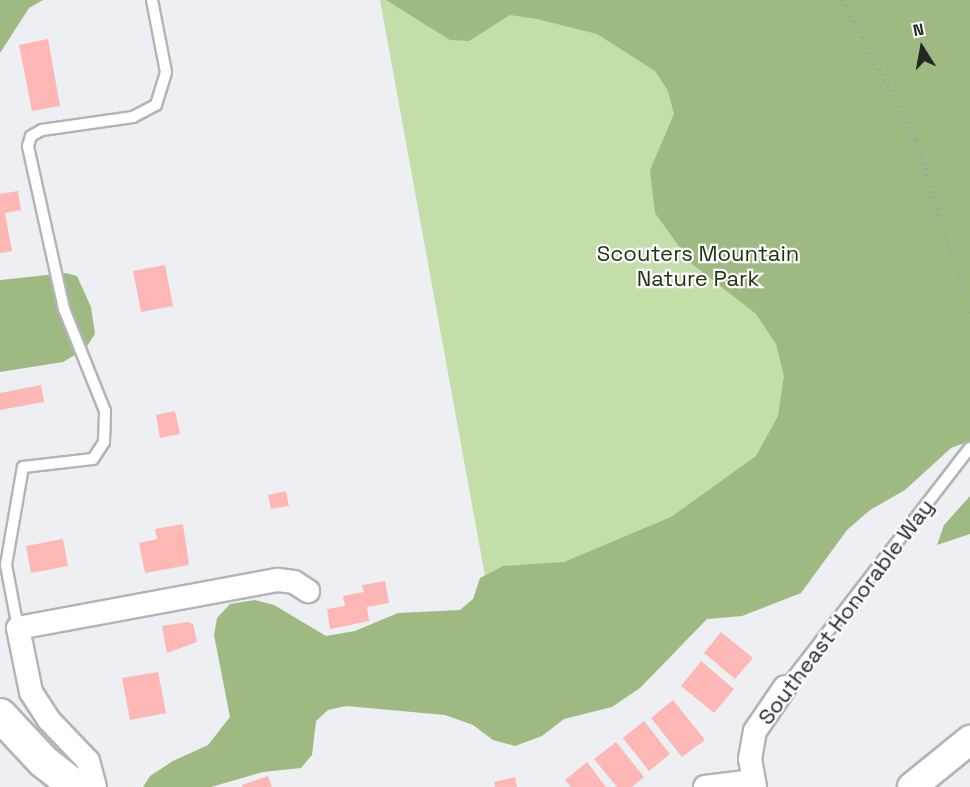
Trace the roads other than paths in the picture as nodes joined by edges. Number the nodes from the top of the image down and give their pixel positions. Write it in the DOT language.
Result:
graph roads {
  1 [pos="152,0"];
  2 [pos="970,448"];
  3 [pos="308,591"];
  4 [pos="18,628"];
  5 [pos="785,687"];
  6 [pos="0,714"];
  7 [pos="970,741"];
  8 [pos="755,784"];
  9 [pos="76,787"];
  10 [pos="95,787"];
  11 [pos="705,787"];
  12 [pos="912,787"];
  1 -- 4 [label="lane"];
  2 -- 5 [label="lane, Southeast Honorable Way"];
  3 -- 4 [label="street"];
  4 -- 10 [label="street"];
  5 -- 8 [label="street, Southeast Honorable Way"];
  6 -- 9 [label="main road"];
  7 -- 12 [label="street"];
  8 -- 11 [label="street"];
}
